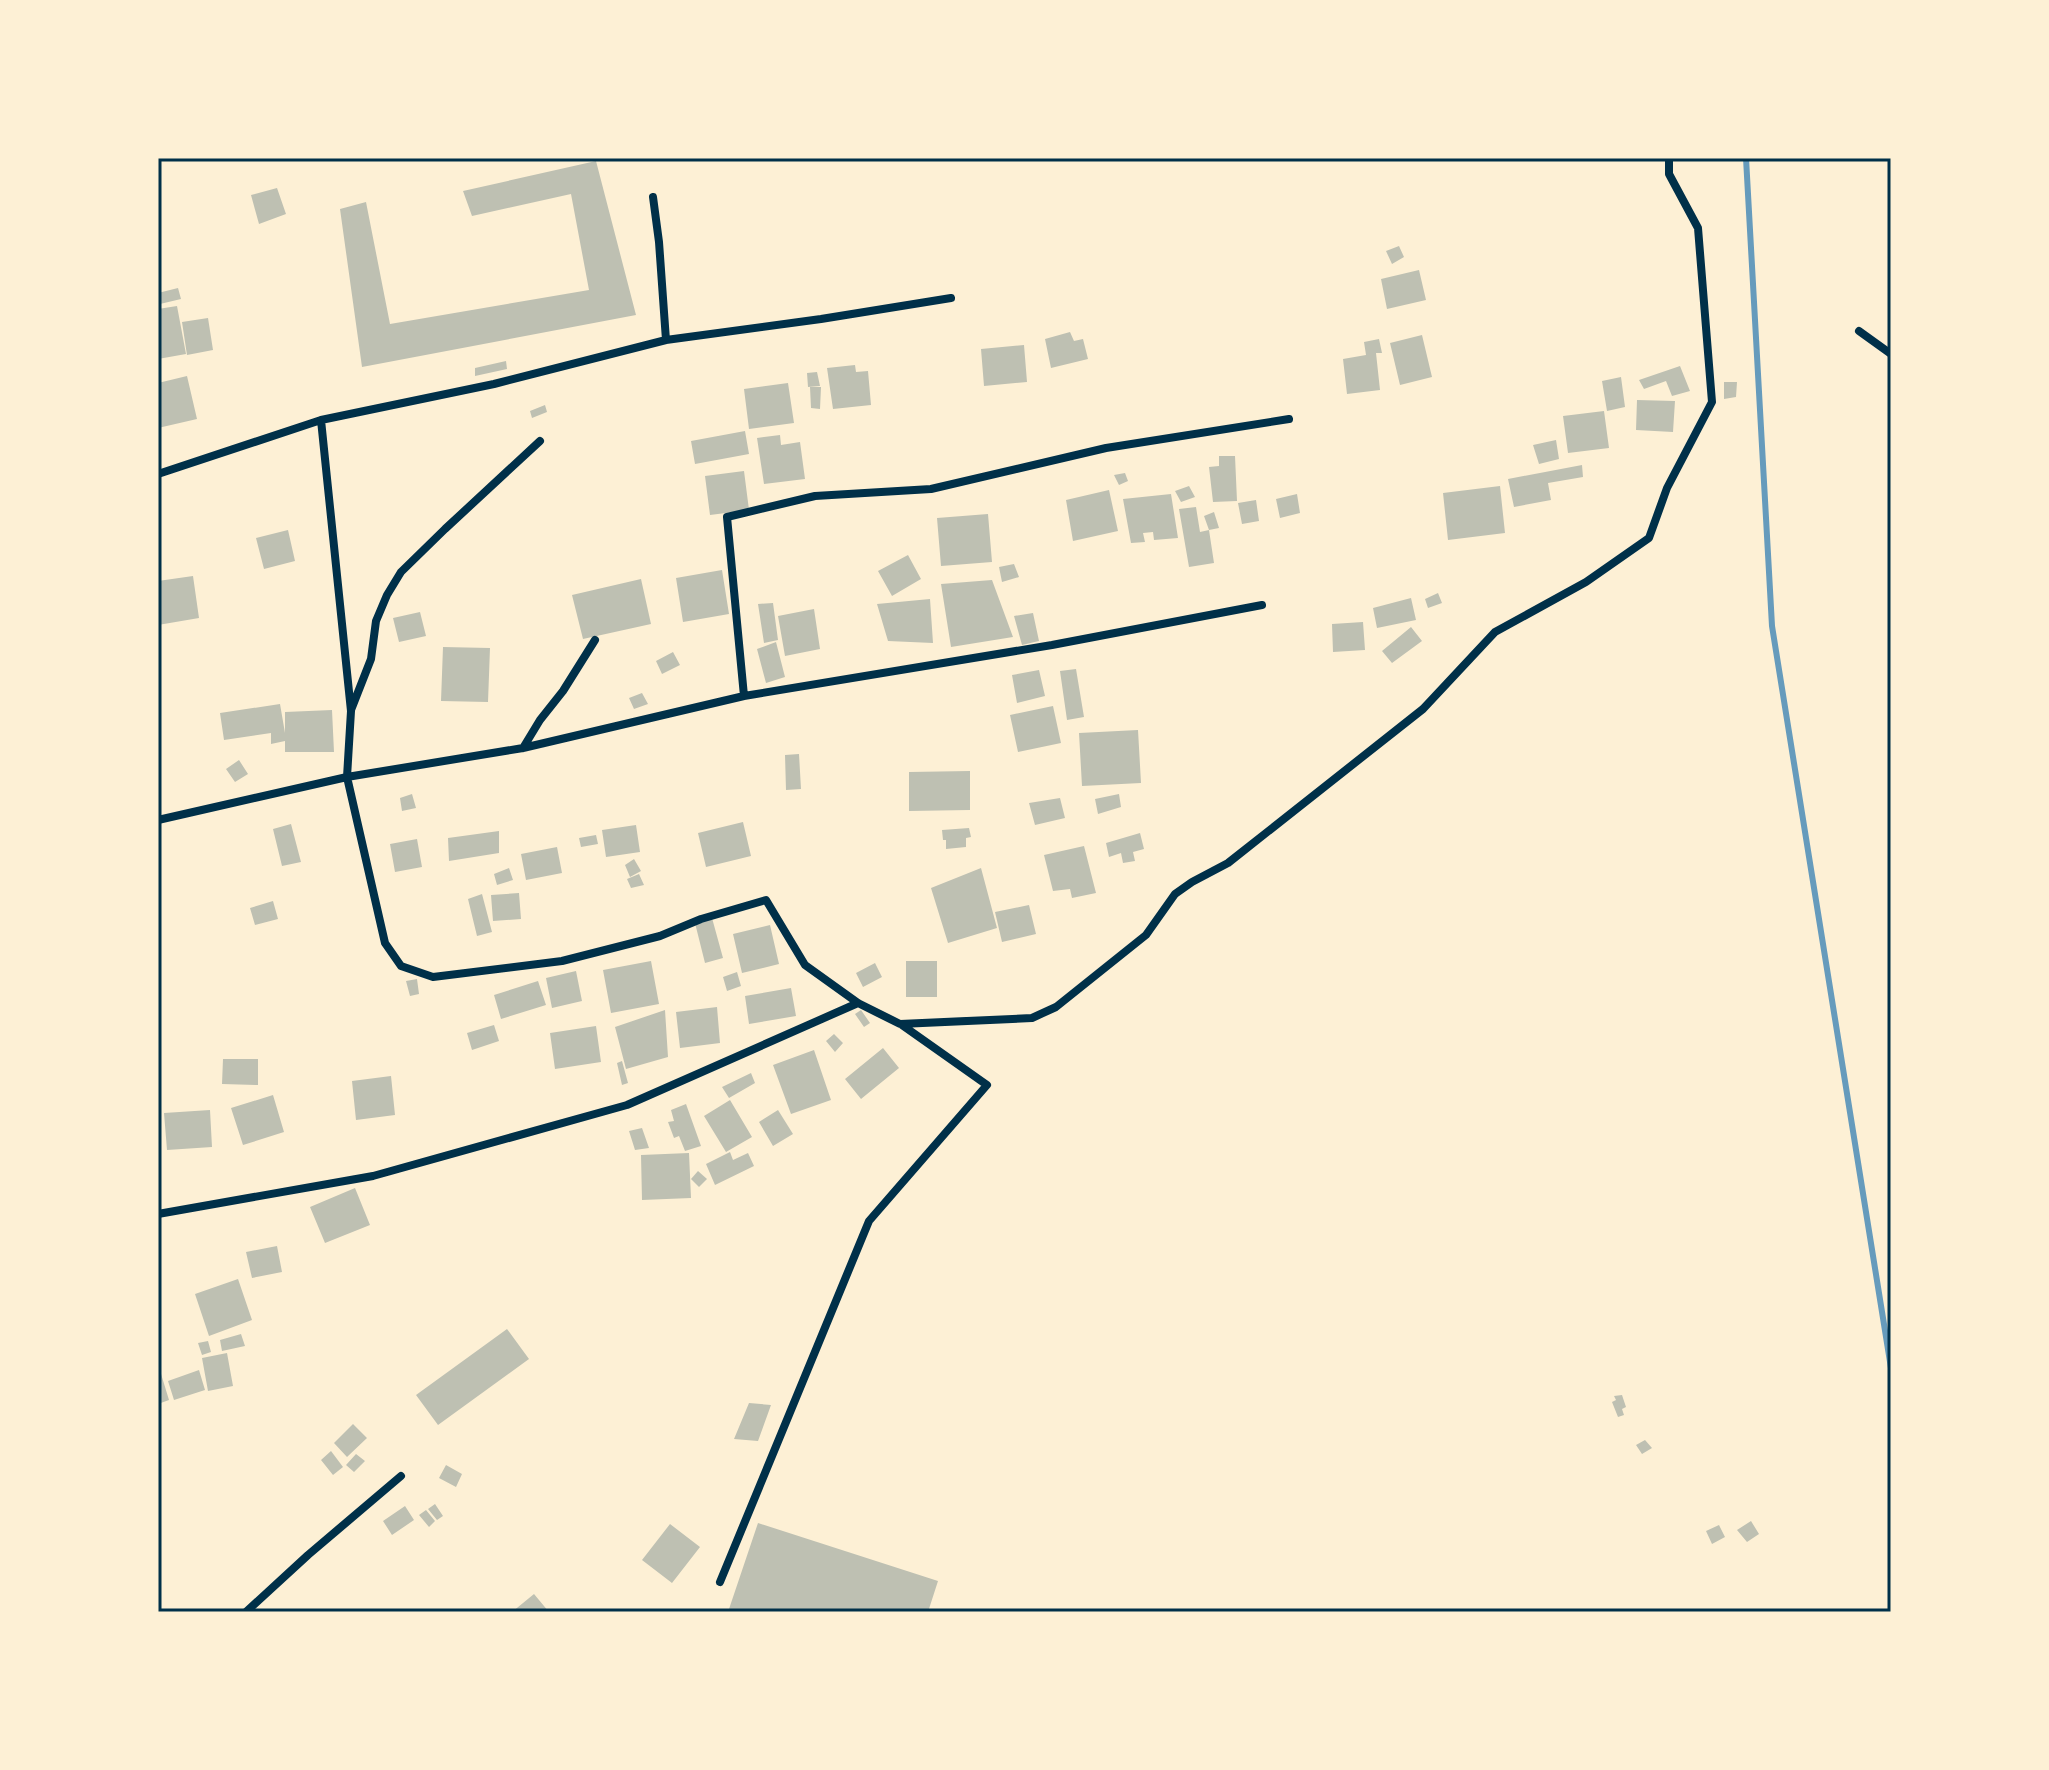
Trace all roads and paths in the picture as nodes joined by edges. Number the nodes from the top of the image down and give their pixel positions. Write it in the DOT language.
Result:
graph roads {
  1 [pos="1669,158"];
  2 [pos="653,197"];
  3 [pos="951,298"];
  4 [pos="1859,331"];
  5 [pos="666,340"];
  6 [pos="1891,354"];
  7 [pos="1289,419"];
  8 [pos="321,420"];
  9 [pos="540,441"];
  10 [pos="158,474"];
  11 [pos="1262,605"];
  12 [pos="595,640"];
  13 [pos="744,696"];
  14 [pos="351,711"];
  15 [pos="523,748"];
  16 [pos="347,777"];
  17 [pos="158,820"];
  18 [pos="858,1003"];
  19 [pos="900,1024"];
  20 [pos="158,1214"];
  21 [pos="401,1476"];
  22 [pos="720,1582"];
  23 [pos="246,1612"];
  1 -- 19 [label="street"];
  2 -- 5 [label="street"];
  3 -- 5 [label="street"];
  4 -- 6 [label="street"];
  5 -- 8 [label="street"];
  7 -- 13 [label="street"];
  8 -- 10 [label="street"];
  8 -- 14 [label="street"];
  9 -- 14 [label="street"];
  11 -- 13 [label="street"];
  12 -- 15 [label="street"];
  13 -- 15 [label="street"];
  14 -- 16 [label="street"];
  15 -- 16 [label="street"];
  16 -- 17 [label="street"];
  16 -- 18 [label="street"];
  18 -- 19 [label="street"];
  18 -- 20 [label="street"];
  19 -- 22 [label="street"];
  21 -- 23 [label="street"];
}
